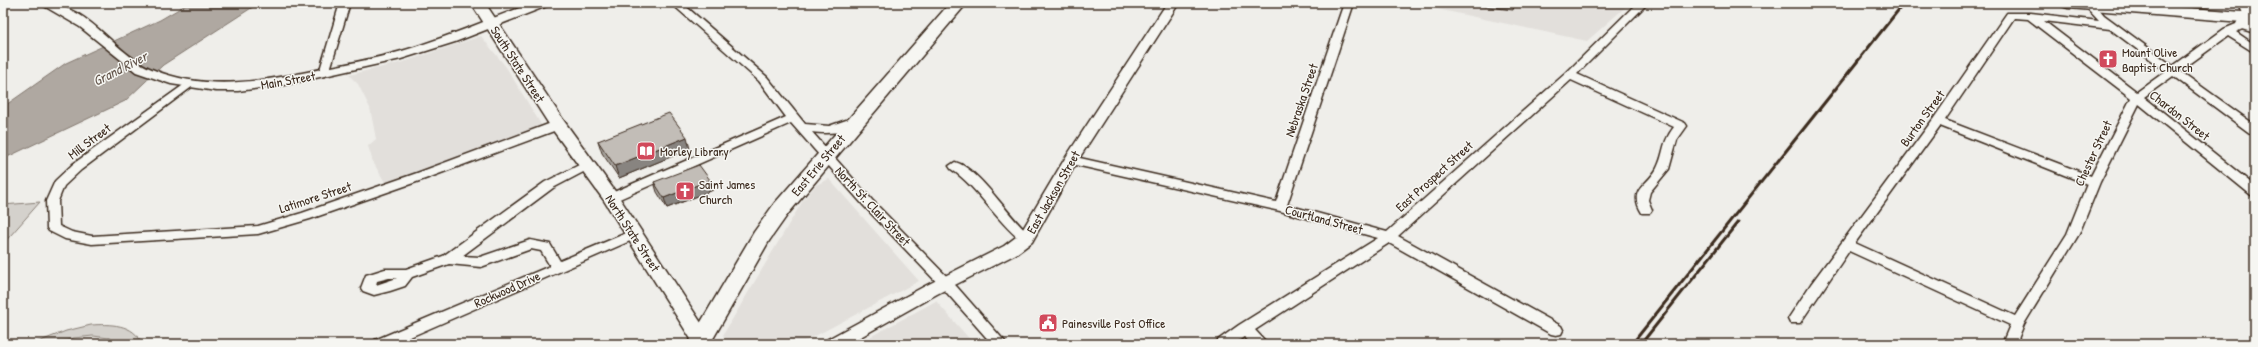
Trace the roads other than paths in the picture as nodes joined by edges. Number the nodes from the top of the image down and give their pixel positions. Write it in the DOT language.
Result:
graph roads {
  1 [pos="45,3"];
  2 [pos="345,3"];
  3 [pos="478,3"];
  4 [pos="543,3"];
  5 [pos="676,3"];
  6 [pos="959,3"];
  7 [pos="1173,3"];
  8 [pos="1349,3"];
  9 [pos="1643,3"];
  10 [pos="2068,3"];
  11 [pos="2090,5"];
  12 [pos="2030,16"];
  13 [pos="2251,19"];
  14 [pos="492,23"];
  15 [pos="2111,26"];
  16 [pos="2228,32"];
  17 [pos="2255,50"];
  18 [pos="2172,70"];
  19 [pos="324,73"];
  20 [pos="1570,75"];
  21 [pos="183,83"];
  22 [pos="2136,98"];
  23 [pos="856,121"];
  24 [pos="1938,121"];
  25 [pos="797,123"];
  26 [pos="558,125"];
  27 [pos="2255,131"];
  28 [pos="826,156"];
  29 [pos="1071,160"];
  30 [pos="587,165"];
  31 [pos="955,166"];
  32 [pos="2094,182"];
  33 [pos="2255,192"];
  34 [pos="611,198"];
  35 [pos="1280,207"];
  36 [pos="1646,210"];
  37 [pos="633,234"];
  38 [pos="69,236"];
  39 [pos="1389,237"];
  40 [pos="1026,238"];
  41 [pos="1848,245"];
  42 [pos="448,259"];
  43 [pos="557,267"];
  44 [pos="407,274"];
  45 [pos="944,284"];
  46 [pos="1795,319"];
  47 [pos="2018,323"];
  48 [pos="1244,329"];
  49 [pos="1556,330"];
  50 [pos="702,343"];
  51 [pos="380,344"];
  52 [pos="834,344"];
  53 [pos="1000,344"];
  54 [pos="1222,344"];
  55 [pos="1261,344"];
  56 [pos="2009,344"];
  1 -- 21 [label="street, Main Street"];
  2 -- 19 [label="street"];
  3 -- 14 [label="main road, South State Street"];
  4 -- 14 [label="street, Main Street"];
  5 -- 25 [label="street, North St. Clair Street"];
  6 -- 23 [label="main road, East Erie Street"];
  7 -- 29 [label="street, East Jackson Street"];
  8 -- 35 [label="street, Nebraska Street"];
  9 -- 20 [label="street, East Prospect Street"];
  10 -- 11 [label="main road"];
  11 -- 13 [label="main road"];
  11 -- 15 [label="street"];
  12 -- 15 [label="street, Burton Street"];
  12 -- 22 [label="street, Chardon Street"];
  12 -- 24 [label="street, Burton Street"];
  13 -- 16 [label="street, Chester Street"];
  14 -- 19 [label="street, Main Street"];
  14 -- 26 [label="main road, South State Street"];
  15 -- 18 [label="street"];
  16 -- 17 [label="street"];
  16 -- 18 [label="street, Chester Street"];
  18 -- 22 [label="street, Chester Street"];
  18 -- 27 [label="street"];
  19 -- 21 [label="street, Main Street"];
  20 -- 36 [label="street"];
  20 -- 39 [label="street, East Prospect Street"];
  21 -- 38 [label="street, Mill Street"];
  22 -- 32 [label="street, Chester Street"];
  22 -- 33 [label="street, Chardon Street"];
  23 -- 25 [label="street"];
  23 -- 28 [label="main road, East Erie Street"];
  24 -- 32 [label="street"];
  24 -- 41 [label="street, Burton Street"];
  25 -- 28 [label="street, North St. Clair Street"];
  25 -- 34 [label="street"];
  26 -- 30 [label="main road, North State Street"];
  26 -- 38 [label="street, Latimore Street"];
  28 -- 45 [label="street, North St. Clair Street"];
  28 -- 50 [label="main road, East Erie Street"];
  29 -- 35 [label="street, Courtland Street"];
  29 -- 40 [label="street, East Jackson Street"];
  30 -- 34 [label="main road, North State Street"];
  30 -- 42 [label="street"];
  31 -- 40 [label="street"];
  32 -- 47 [label="street, Chester Street"];
  34 -- 37 [label="main road, North State Street"];
  35 -- 39 [label="street, Courtland Street"];
  37 -- 43 [label="street, Rockwood Drive"];
  37 -- 50 [label="main road, North State Street"];
  39 -- 48 [label="street, East Prospect Street"];
  39 -- 49 [label="street, Courtland Street"];
  40 -- 45 [label="street, East Jackson Street"];
  41 -- 46 [label="street, Burton Street"];
  41 -- 47 [label="street"];
  42 -- 43 [label="street"];
  42 -- 44 [label="street"];
  43 -- 51 [label="street, Rockwood Drive"];
  45 -- 52 [label="street, East Jackson Street"];
  45 -- 53 [label="street, North St. Clair Street"];
  47 -- 56 [label="street, Chester Street"];
  48 -- 54 [label="street, East Prospect Street"];
  48 -- 55 [label="street"];
}
